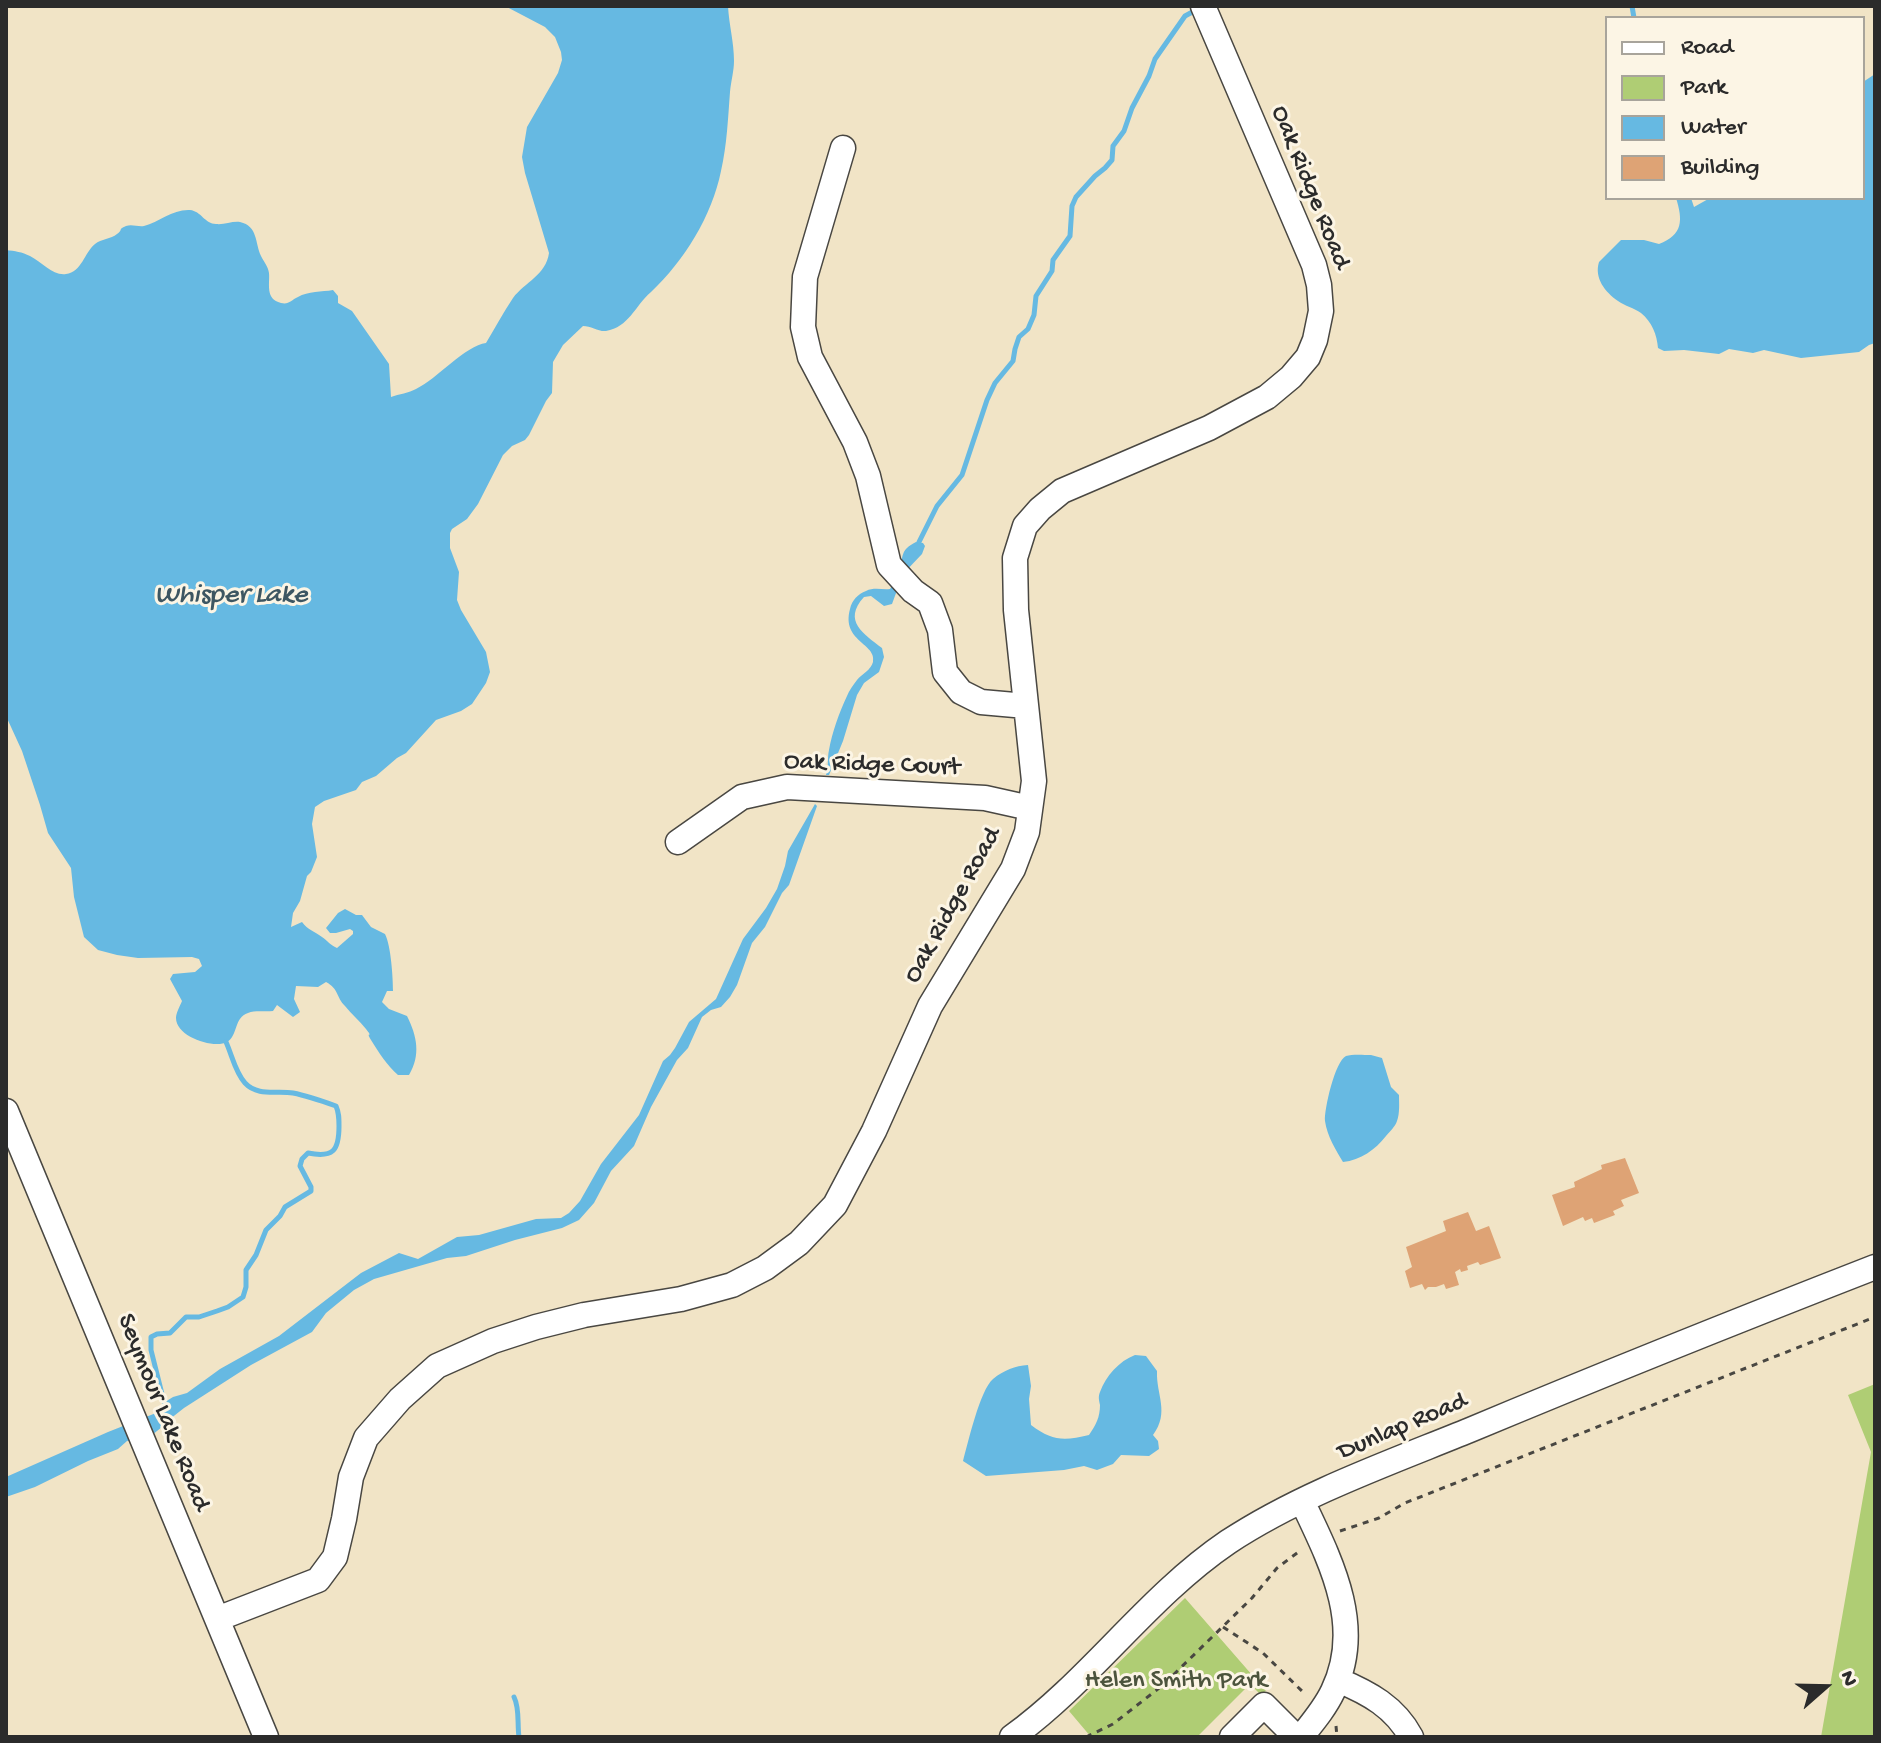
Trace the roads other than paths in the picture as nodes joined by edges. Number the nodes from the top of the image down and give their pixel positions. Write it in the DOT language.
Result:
graph roads {
  1 [pos="1203,6"];
  2 [pos="843,148"];
  3 [pos="1026,706"];
  4 [pos="1030,808"];
  5 [pos="678,842"];
  6 [pos="6,1111"];
  7 [pos="1875,1267"];
  8 [pos="1302,1501"];
  9 [pos="217,1619"];
  10 [pos="1338,1680"];
  11 [pos="266,1737"];
  12 [pos="1012,1737"];
  13 [pos="1232,1737"];
  14 [pos="1298,1737"];
  15 [pos="1411,1737"];
  1 -- 3 [label="street, Oak Ridge Road"];
  2 -- 3 [label="street"];
  3 -- 4 [label="street, Oak Ridge Road"];
  4 -- 5 [label="street, Oak Ridge Court"];
  4 -- 9 [label="street, Oak Ridge Road"];
  6 -- 9 [label="street, Seymour Lake Road"];
  7 -- 8 [label="street, Dunlap Road"];
  8 -- 10 [label="street"];
  8 -- 12 [label="street, Dunlap Road"];
  9 -- 11 [label="street, Seymour Lake Road"];
  10 -- 14 [label="street"];
  10 -- 15 [label="street"];
  13 -- 14 [label="street"];
}
